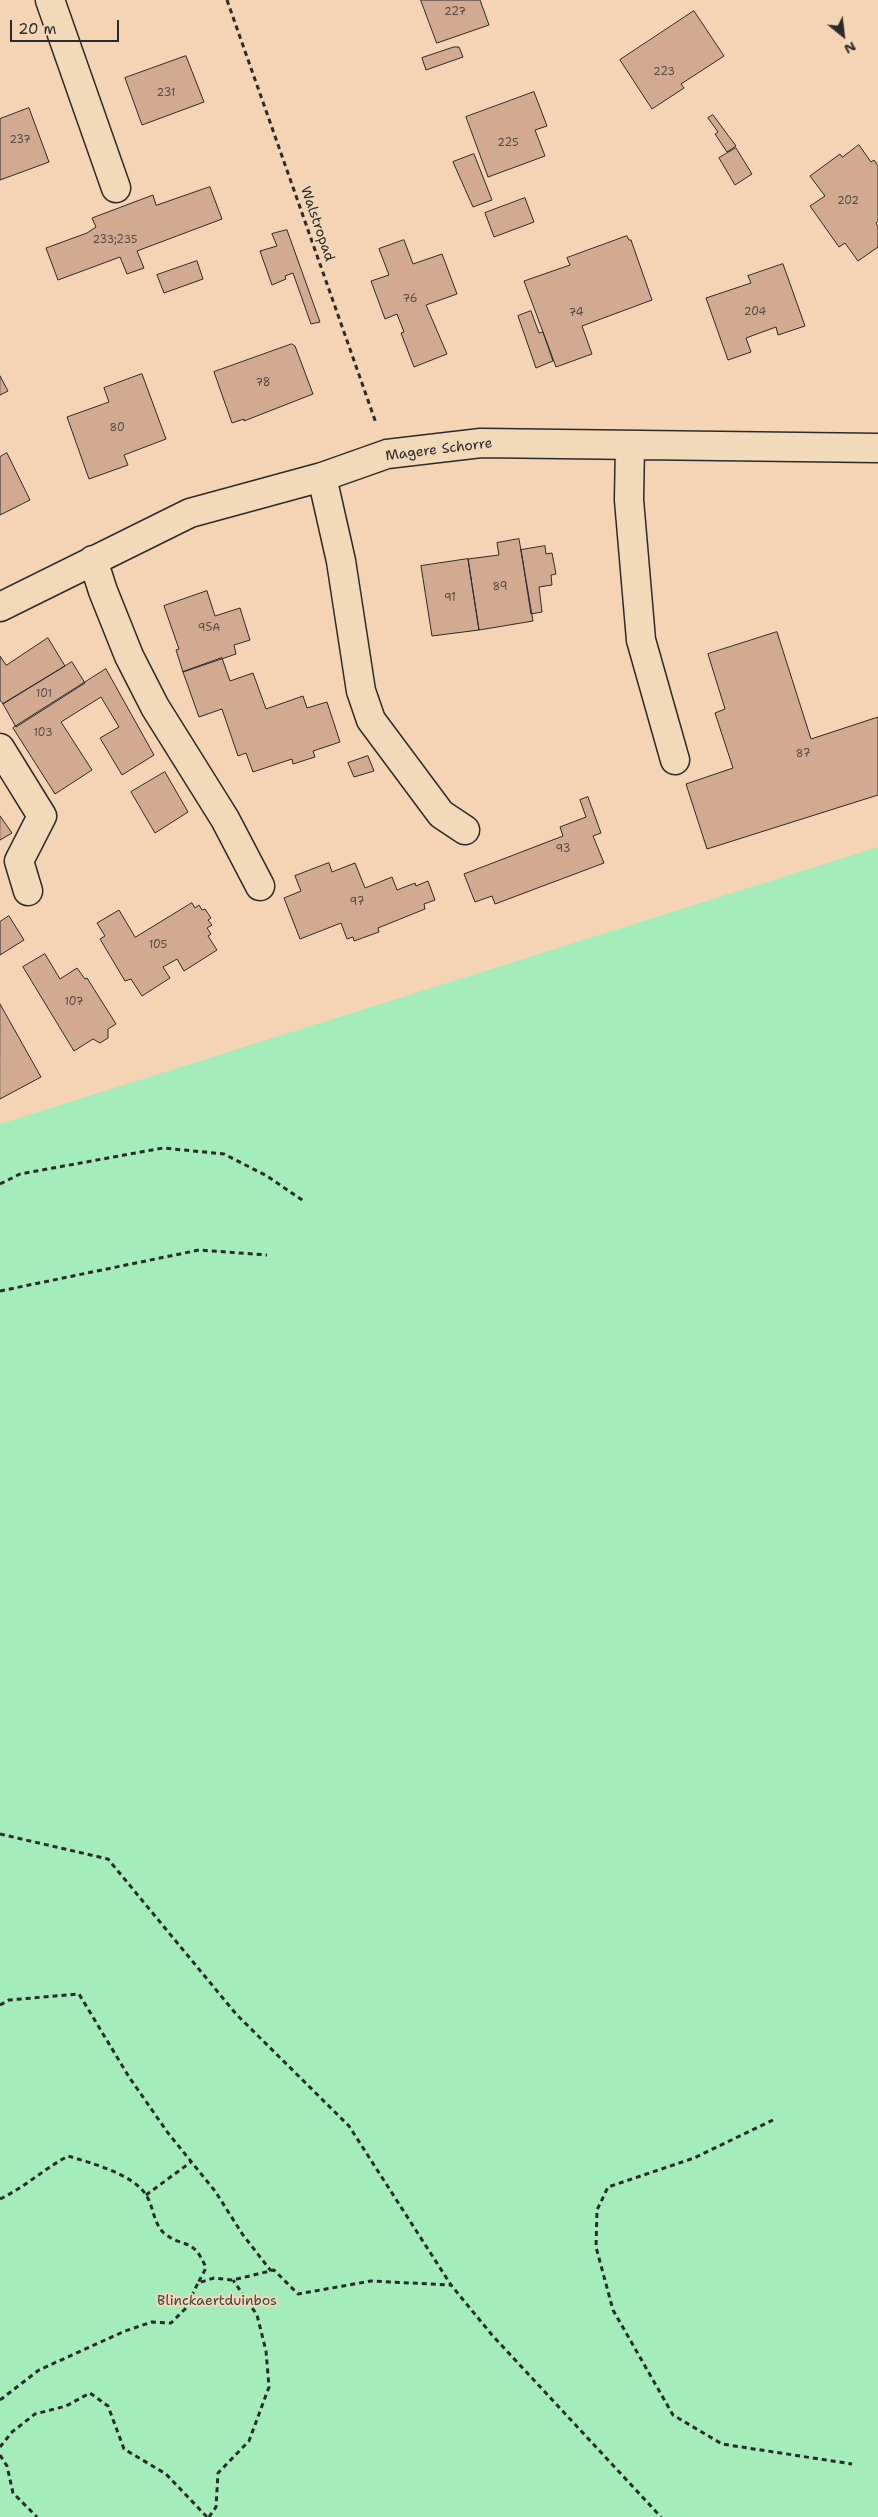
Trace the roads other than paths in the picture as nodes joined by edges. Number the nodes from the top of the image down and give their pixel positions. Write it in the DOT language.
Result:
graph roads {
  1 [pos="50,0"];
  2 [pos="116,188"];
  3 [pos="876,444"];
  4 [pos="630,445"];
  5 [pos="322,477"];
  6 [pos="94,560"];
  7 [pos="0,607"];
  8 [pos="0,748"];
  9 [pos="675,760"];
  10 [pos="465,830"];
  11 [pos="9,862"];
  12 [pos="260,886"];
  13 [pos="28,891"];
  1 -- 2 [label="street"];
  3 -- 4 [label="street, Magere Schorre"];
  4 -- 5 [label="street, Magere Schorre"];
  4 -- 9 [label="street"];
  5 -- 6 [label="street, Magere Schorre"];
  5 -- 10 [label="street"];
  6 -- 7 [label="street, Magere Schorre"];
  6 -- 12 [label="street"];
  8 -- 11 [label="street"];
  11 -- 13 [label="street"];
}
